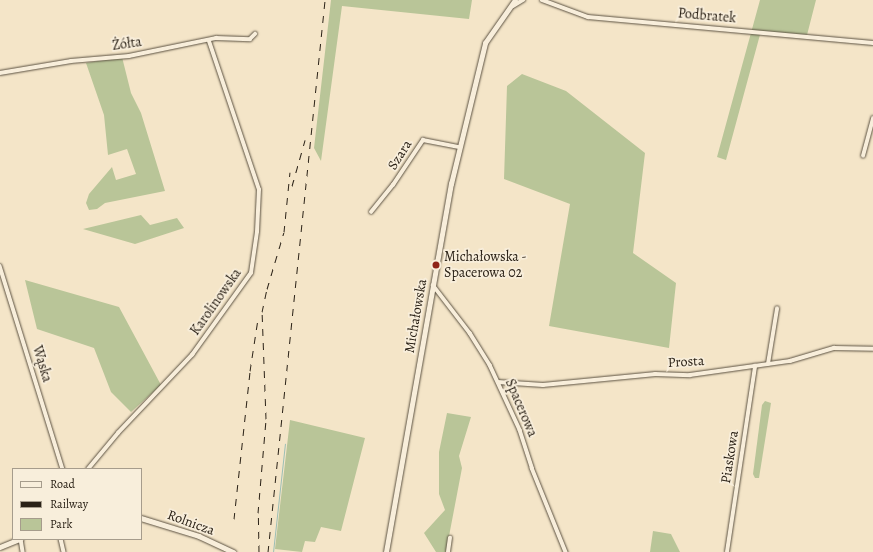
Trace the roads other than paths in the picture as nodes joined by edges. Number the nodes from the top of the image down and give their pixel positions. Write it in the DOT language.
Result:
graph roads {
  1 [pos="515,0"];
  2 [pos="523,0"];
  3 [pos="542,0"];
  4 [pos="513,6"];
  5 [pos="255,34"];
  6 [pos="209,41"];
  7 [pos="873,43"];
  8 [pos="0,73"];
  9 [pos="873,118"];
  10 [pos="460,147"];
  11 [pos="863,156"];
  12 [pos="371,212"];
  13 [pos="0,266"];
  14 [pos="433,284"];
  15 [pos="777,309"];
  16 [pos="873,349"];
  17 [pos="768,364"];
  18 [pos="755,366"];
  19 [pos="498,382"];
  20 [pos="63,468"];
  21 [pos="89,468"];
  22 [pos="142,518"];
  23 [pos="450,538"];
  24 [pos="18,540"];
  25 [pos="21,540"];
  26 [pos="61,540"];
  27 [pos="0,547"];
  28 [pos="23,552"];
  29 [pos="64,552"];
  30 [pos="233,552"];
  31 [pos="386,552"];
  32 [pos="448,552"];
  33 [pos="566,552"];
  34 [pos="727,552"];
  1 -- 4 [label="street, Michałowska"];
  2 -- 4 [label="street"];
  3 -- 7 [label="street, Podbratek"];
  4 -- 10 [label="street, Michałowska"];
  5 -- 6 [label="street, Żółta"];
  6 -- 8 [label="street, Żółta"];
  6 -- 21 [label="street, Karolinowska"];
  9 -- 11 [label="street"];
  10 -- 12 [label="street, Szara"];
  10 -- 14 [label="street, Michałowska"];
  13 -- 20 [label="street, Wąska"];
  14 -- 19 [label="street, Spacerowa"];
  14 -- 31 [label="street, Michałowska"];
  15 -- 17 [label="street"];
  16 -- 17 [label="street, Prosta"];
  17 -- 18 [label="street, Prosta"];
  18 -- 19 [label="street, Prosta"];
  18 -- 34 [label="street, Piaskowa"];
  19 -- 33 [label="street, Spacerowa"];
  22 -- 30 [label="street, Rolnicza"];
  23 -- 32 [label="street"];
  24 -- 27 [label="street"];
  25 -- 28 [label="street"];
  26 -- 29 [label="street"];
}
